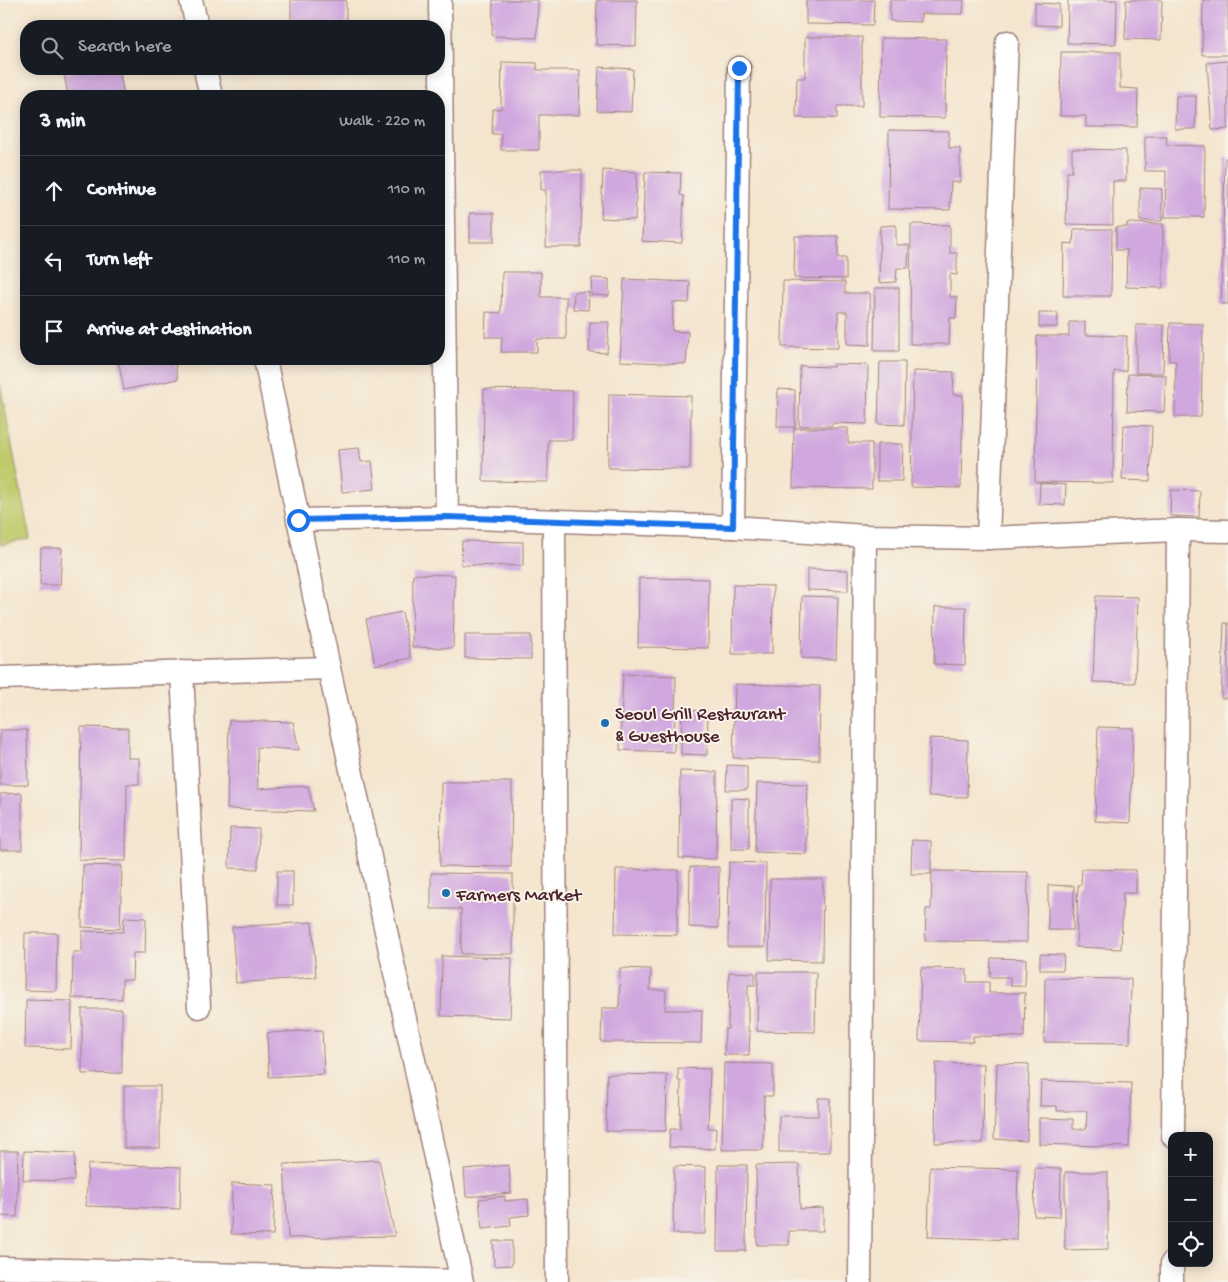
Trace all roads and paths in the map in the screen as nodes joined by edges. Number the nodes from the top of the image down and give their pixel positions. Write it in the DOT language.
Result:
graph roads {
  1 [pos="191,0"];
  2 [pos="440,0"];
  3 [pos="196,20"];
  4 [pos="440,20"];
  5 [pos="1007,42"];
  6 [pos="739,68"];
  7 [pos="206,75"];
  8 [pos="441,75"];
  9 [pos="210,90"];
  10 [pos="441,90"];
  11 [pos="266,365"];
  12 [pos="445,365"];
  13 [pos="447,517"];
  14 [pos="298,520"];
  15 [pos="554,522"];
  16 [pos="733,527"];
  17 [pos="1178,530"];
  18 [pos="1228,531"];
  19 [pos="865,536"];
  20 [pos="988,538"];
  21 [pos="329,668"];
  22 [pos="182,672"];
  23 [pos="0,678"];
  24 [pos="199,1007"];
  25 [pos="1173,1132"];
  26 [pos="1172,1267"];
  27 [pos="0,1268"];
  28 [pos="26,1275"];
  29 [pos="462,1281"];
  30 [pos="557,1282"];
  31 [pos="860,1282"];
  32 [pos="1172,1282"];
  1 -- 3 [label="street"];
  2 -- 4 [label="street"];
  5 -- 20 [label="street"];
  6 -- 16 [label="street"];
  7 -- 9 [label="street"];
  8 -- 10 [label="street"];
  11 -- 14 [label="street"];
  12 -- 13 [label="street"];
  13 -- 14 [label="street"];
  13 -- 15 [label="street"];
  14 -- 21 [label="street"];
  15 -- 16 [label="street"];
  15 -- 30 [label="street"];
  16 -- 19 [label="street"];
  17 -- 18 [label="street"];
  17 -- 20 [label="street"];
  17 -- 25 [label="street"];
  19 -- 20 [label="street"];
  19 -- 31 [label="street"];
  21 -- 22 [label="street"];
  21 -- 29 [label="street"];
  22 -- 23 [label="street"];
  22 -- 24 [label="street"];
  26 -- 32 [label="street"];
  27 -- 28 [label="street"];
  28 -- 29 [label="street"];
}
